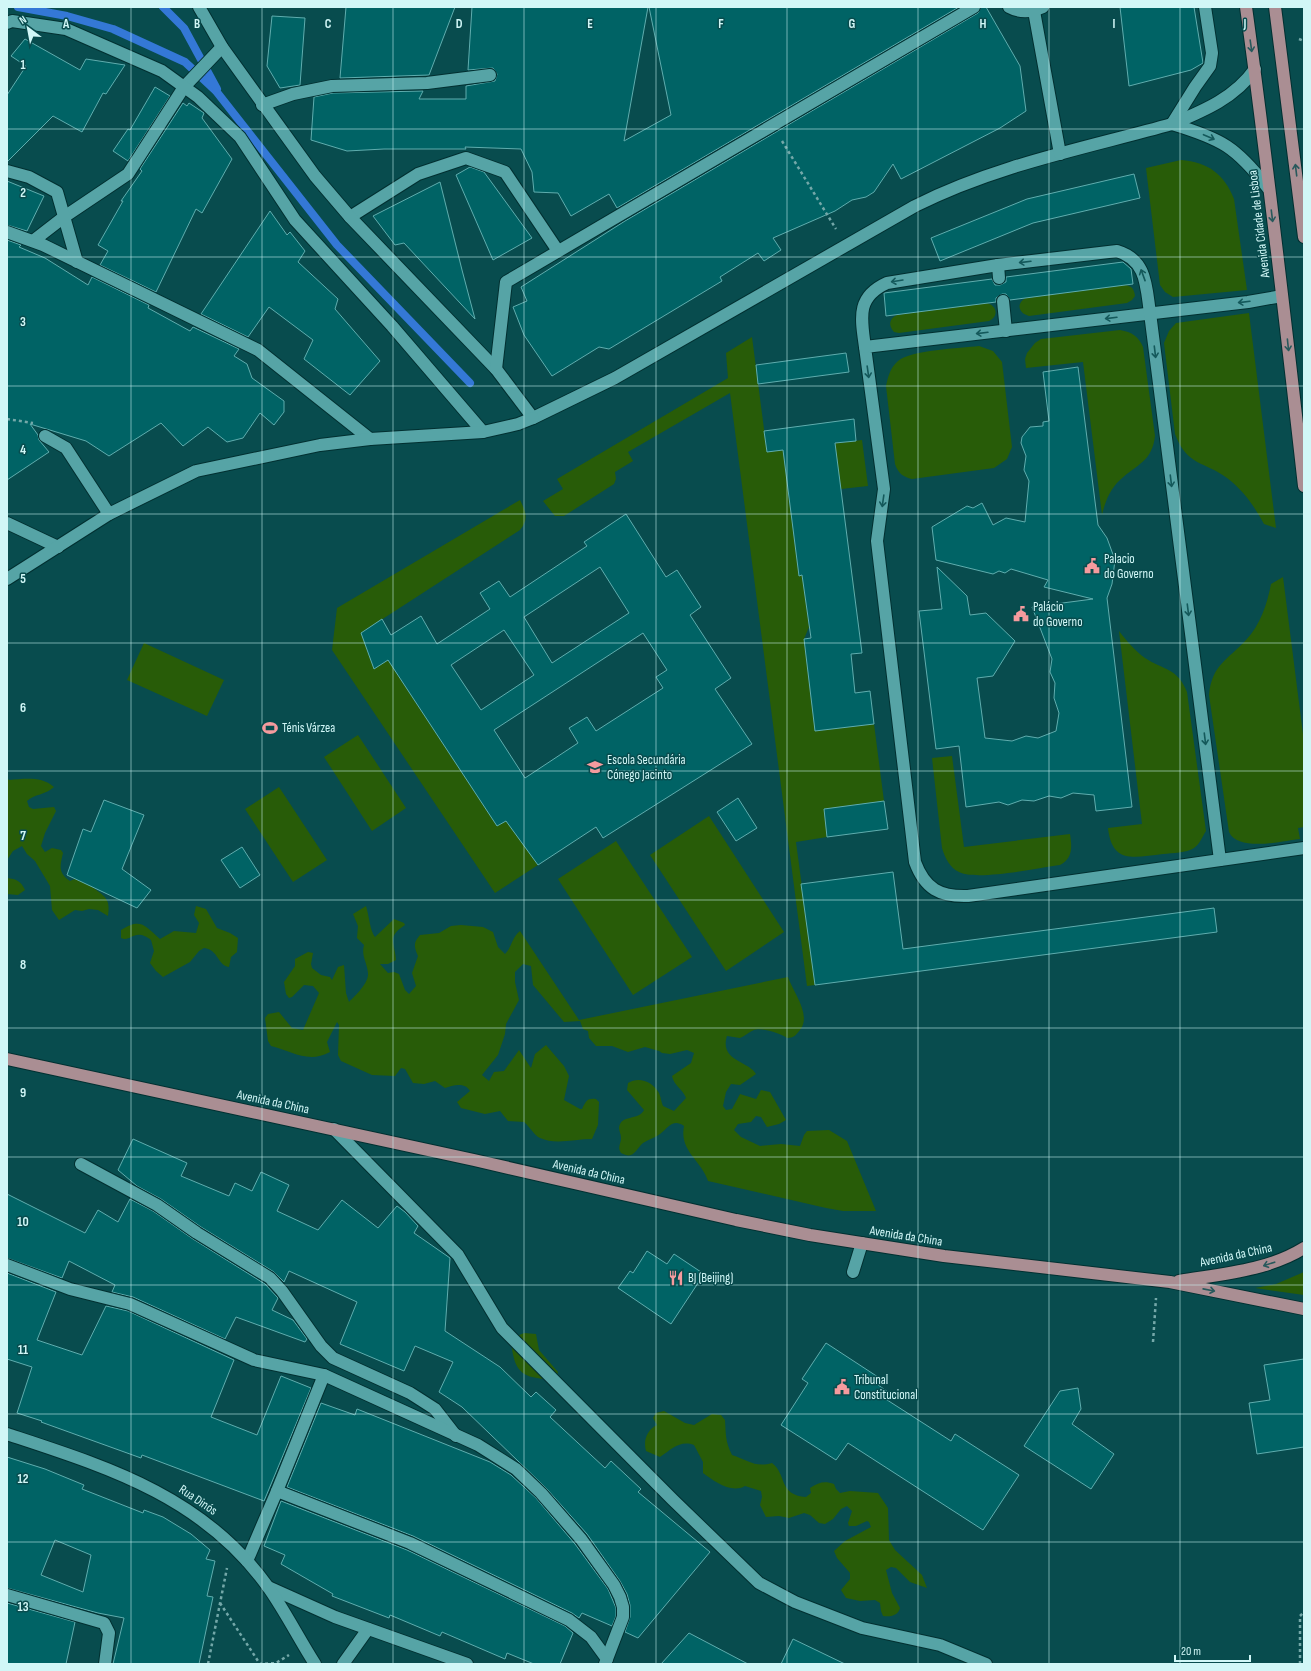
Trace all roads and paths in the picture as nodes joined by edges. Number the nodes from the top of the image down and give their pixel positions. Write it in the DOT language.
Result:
graph roads {
  1 [pos="199,7"];
  2 [pos="974,7"];
  3 [pos="1009,7"];
  4 [pos="1205,7"];
  5 [pos="1246,7"];
  6 [pos="1275,7"];
  7 [pos="1038,9"];
  8 [pos="7,23"];
  9 [pos="222,46"];
  10 [pos="1255,69"];
  11 [pos="490,76"];
  12 [pos="184,87"];
  13 [pos="262,105"];
  14 [pos="1172,124"];
  15 [pos="773,125"];
  16 [pos="1060,154"];
  17 [pos="7,171"];
  18 [pos="1268,188"];
  19 [pos="64,217"];
  20 [pos="350,217"];
  21 [pos="7,232"];
  22 [pos="1304,237"];
  23 [pos="33,241"];
  24 [pos="846,246"];
  25 [pos="558,252"];
  26 [pos="77,262"];
  27 [pos="998,265"];
  28 [pos="1000,278"];
  29 [pos="1282,296"];
  30 [pos="1002,301"];
  31 [pos="1150,313"];
  32 [pos="1006,331"];
  33 [pos="865,347"];
  34 [pos="496,369"];
  35 [pos="533,418"];
  36 [pos="483,432"];
  37 [pos="45,436"];
  38 [pos="370,439"];
  39 [pos="1304,486"];
  40 [pos="108,514"];
  41 [pos="7,523"];
  42 [pos="58,547"];
  43 [pos="7,578"];
  44 [pos="1304,848"];
  45 [pos="1220,860"];
  46 [pos="7,1059"];
  47 [pos="334,1129"];
  48 [pos="81,1164"];
  49 [pos="862,1243"];
  50 [pos="1304,1248"];
  51 [pos="7,1265"];
  52 [pos="853,1272"];
  53 [pos="1156,1281"];
  54 [pos="1170,1282"];
  55 [pos="1304,1309"];
  56 [pos="1153,1342"];
  57 [pos="324,1375"];
  58 [pos="7,1434"];
  59 [pos="456,1436"];
  60 [pos="277,1491"];
  61 [pos="232,1546"];
  62 [pos="247,1561"];
  63 [pos="268,1587"];
  64 [pos="7,1596"];
  65 [pos="220,1603"];
  66 [pos="1304,1612"];
  67 [pos="368,1629"];
  68 [pos="304,1646"];
  69 [pos="606,1661"];
  70 [pos="105,1664"];
  71 [pos="208,1664"];
  72 [pos="315,1664"];
  73 [pos="343,1664"];
  74 [pos="467,1664"];
  75 [pos="986,1664"];
  76 [pos="1300,1664"];
  1 -- 9 [label="street"];
  2 -- 15 [label="street"];
  3 -- 7 [label="street"];
  4 -- 14 [label="street"];
  5 -- 10 [label="main road, Avenida Cidade de Lisboa, one-way"];
  22 -- 6 [label="main road, one-way"];
  7 -- 16 [label="street"];
  8 -- 12 [label="street"];
  9 -- 12 [label="street"];
  9 -- 13 [label="street"];
  10 -- 14 [label="street"];
  10 -- 18 [label="main road, Avenida Cidade de Lisboa"];
  11 -- 13 [label="street"];
  12 -- 19 [label="street"];
  12 -- 36 [label="street"];
  13 -- 20 [label="street"];
  14 -- 16 [label="street"];
  14 -- 18 [label="street, one-way"];
  15 -- 24 [label="path"];
  15 -- 25 [label="street"];
  16 -- 24 [label="street"];
  17 -- 19 [label="street"];
  18 -- 29 [label="main road, Avenida Cidade de Lisboa, one-way"];
  19 -- 23 [label="street"];
  19 -- 26 [label="street"];
  20 -- 25 [label="street"];
  20 -- 34 [label="street"];
  21 -- 23 [label="street"];
  23 -- 26 [label="street"];
  24 -- 35 [label="street"];
  25 -- 34 [label="street"];
  26 -- 38 [label="street"];
  27 -- 28 [label="street"];
  31 -- 27 [label="street, one-way"];
  27 -- 33 [label="street, one-way"];
  29 -- 31 [label="street, one-way"];
  29 -- 39 [label="main road, Avenida Cidade de Lisboa, one-way"];
  30 -- 32 [label="street"];
  31 -- 32 [label="street, one-way"];
  31 -- 45 [label="street, one-way"];
  32 -- 33 [label="street, one-way"];
  33 -- 45 [label="street, one-way"];
  34 -- 35 [label="street"];
  35 -- 36 [label="street"];
  36 -- 38 [label="street"];
  37 -- 40 [label="street"];
  38 -- 40 [label="street"];
  40 -- 42 [label="street"];
  41 -- 42 [label="street"];
  42 -- 43 [label="street"];
  44 -- 45 [label="street"];
  46 -- 47 [label="main road, Avenida da China"];
  47 -- 49 [label="main road, Avenida da China"];
  47 -- 75 [label="street"];
  48 -- 59 [label="street"];
  49 -- 52 [label="street"];
  49 -- 53 [label="main road, Avenida da China"];
  50 -- 54 [label="main road, Avenida da China, one-way"];
  51 -- 57 [label="street"];
  53 -- 54 [label="main road, Avenida da China"];
  53 -- 56 [label="path"];
  54 -- 55 [label="main road, Avenida da China, one-way"];
  57 -- 59 [label="street"];
  57 -- 60 [label="street"];
  58 -- 61 [label="street, Rua Dinós"];
  59 -- 69 [label="street"];
  60 -- 62 [label="street"];
  60 -- 69 [label="street"];
  61 -- 62 [label="street, Rua Dinós"];
  61 -- 65 [label="path"];
  62 -- 63 [label="street, Rua Dinós"];
  63 -- 67 [label="street"];
  63 -- 68 [label="street, Rua Dinós"];
  64 -- 70 [label="street"];
  65 -- 68 [label="path"];
  65 -- 71 [label="path"];
  66 -- 76 [label="path"];
  67 -- 73 [label="street"];
  67 -- 74 [label="street"];
  68 -- 72 [label="street, Rua Dinós"];
}
